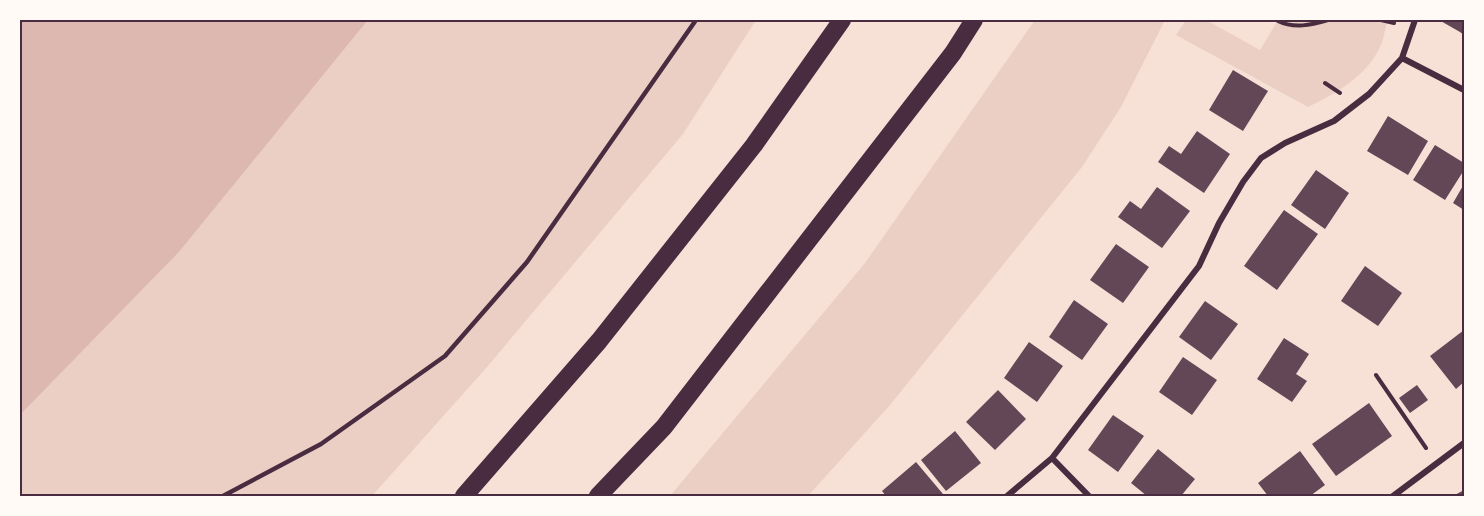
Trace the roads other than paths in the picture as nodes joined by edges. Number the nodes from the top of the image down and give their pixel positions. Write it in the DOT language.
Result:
graph roads {
  1 [pos="696,20"];
  2 [pos="842,20"];
  3 [pos="974,20"];
  4 [pos="1415,20"];
  5 [pos="1402,58"];
  6 [pos="1464,90"];
  7 [pos="1464,442"];
  8 [pos="1052,458"];
  9 [pos="222,496"];
  10 [pos="464,496"];
  11 [pos="598,496"];
  12 [pos="1007,496"];
  13 [pos="1089,496"];
  14 [pos="1393,496"];
  1 -- 9 [label="lane"];
  2 -- 10 [label="highway"];
  3 -- 11 [label="highway"];
  4 -- 5 [label="street"];
  5 -- 6 [label="street"];
  5 -- 8 [label="street"];
  7 -- 14 [label="street"];
  8 -- 12 [label="street"];
  8 -- 13 [label="street"];
}
